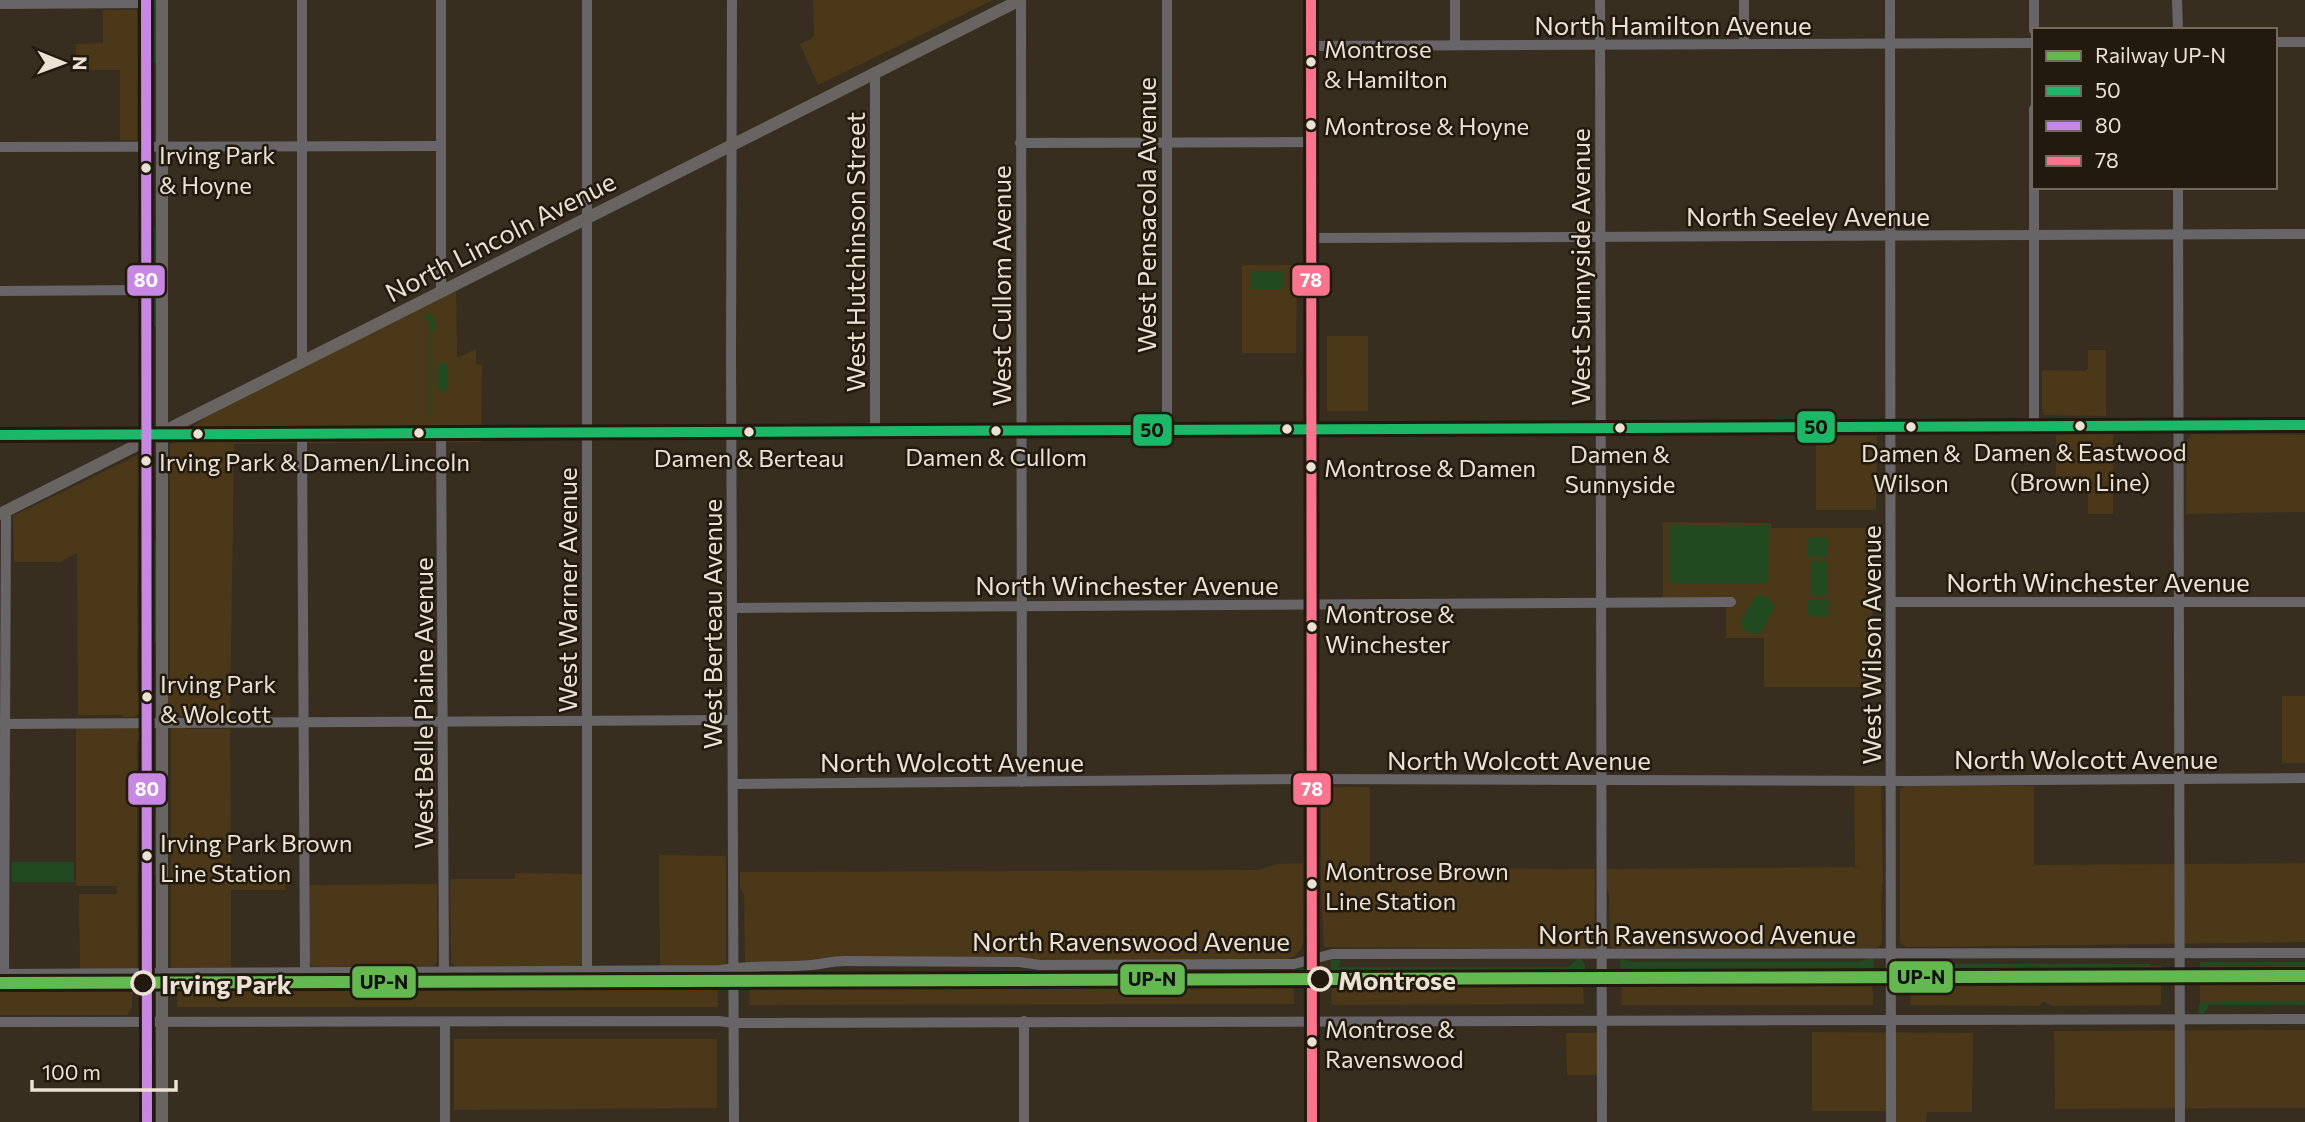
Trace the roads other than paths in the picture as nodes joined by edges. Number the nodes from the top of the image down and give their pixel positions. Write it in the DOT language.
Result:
graph roads {
  1 [pos="162,0"];
  2 [pos="302,0"];
  3 [pos="442,0"];
  4 [pos="587,0"];
  5 [pos="732,0"];
  6 [pos="1021,0"];
  7 [pos="1167,0"];
  8 [pos="1311,0"];
  9 [pos="1455,0"];
  10 [pos="1600,0"];
  11 [pos="1744,0"];
  12 [pos="1890,0"];
  13 [pos="2034,0"];
  14 [pos="2177,0"];
  15 [pos="146,2"];
  16 [pos="0,4"];
  17 [pos="2034,28"];
  18 [pos="2178,28"];
  19 [pos="2277,42"];
  20 [pos="2305,42"];
  21 [pos="2032,43"];
  22 [pos="1744,44"];
  23 [pos="1890,44"];
  24 [pos="1455,45"];
  25 [pos="1600,45"];
  26 [pos="1311,46"];
  27 [pos="875,72"];
  28 [pos="1312,142"];
  29 [pos="1167,143"];
  30 [pos="732,144"];
  31 [pos="1020,144"];
  32 [pos="146,146"];
  33 [pos="162,146"];
  34 [pos="303,146"];
  35 [pos="442,146"];
  36 [pos="0,147"];
  37 [pos="2034,189"];
  38 [pos="2178,189"];
  39 [pos="587,217"];
  40 [pos="2178,234"];
  41 [pos="2305,234"];
  42 [pos="1891,235"];
  43 [pos="2034,235"];
  44 [pos="1600,237"];
  45 [pos="1312,238"];
  46 [pos="146,290"];
  47 [pos="441,290"];
  48 [pos="0,291"];
  49 [pos="302,360"];
  50 [pos="2305,425"];
  51 [pos="2034,426"];
  52 [pos="2179,426"];
  53 [pos="1891,427"];
  54 [pos="1601,429"];
  55 [pos="1312,430"];
  56 [pos="1167,431"];
  57 [pos="875,432"];
  58 [pos="1023,432"];
  59 [pos="162,433"];
  60 [pos="731,433"];
  61 [pos="441,434"];
  62 [pos="587,434"];
  63 [pos="0,435"];
  64 [pos="302,435"];
  65 [pos="147,436"];
  66 [pos="3,512"];
  67 [pos="1891,601"];
  68 [pos="1600,602"];
  69 [pos="1731,602"];
  70 [pos="2179,602"];
  71 [pos="2305,602"];
  72 [pos="1312,603"];
  73 [pos="1022,606"];
  74 [pos="732,608"];
  75 [pos="732,720"];
  76 [pos="443,721"];
  77 [pos="587,721"];
  78 [pos="303,722"];
  79 [pos="146,723"];
  80 [pos="163,723"];
  81 [pos="3,724"];
  82 [pos="2180,778"];
  83 [pos="2305,778"];
  84 [pos="1312,779"];
  85 [pos="1601,780"];
  86 [pos="1891,780"];
  87 [pos="1021,782"];
  88 [pos="733,784"];
  89 [pos="2305,953"];
  90 [pos="1602,954"];
  91 [pos="1891,954"];
  92 [pos="2180,954"];
  93 [pos="1312,958"];
  94 [pos="733,968"];
  95 [pos="587,971"];
  96 [pos="305,972"];
  97 [pos="444,972"];
  98 [pos="147,973"];
  99 [pos="163,973"];
  100 [pos="2,974"];
  101 [pos="2180,1018"];
  102 [pos="2305,1019"];
  103 [pos="1601,1020"];
  104 [pos="1024,1021"];
  105 [pos="1891,1021"];
  106 [pos="0,1022"];
  107 [pos="445,1022"];
  108 [pos="1312,1022"];
  109 [pos="146,1023"];
  110 [pos="163,1023"];
  111 [pos="733,1023"];
  112 [pos="147,1122"];
  113 [pos="162,1122"];
  114 [pos="445,1122"];
  115 [pos="734,1122"];
  116 [pos="1024,1122"];
  117 [pos="1312,1122"];
  118 [pos="1602,1122"];
  119 [pos="1891,1122"];
  120 [pos="2180,1122"];
  1 -- 33 [label="main road"];
  2 -- 34 [label="street"];
  3 -- 35 [label="street"];
  4 -- 39 [label="street, West Warner Avenue"];
  5 -- 30 [label="street, West Berteau Avenue"];
  6 -- 27 [label="main road, North Lincoln Avenue"];
  6 -- 31 [label="street, West Cullom Avenue"];
  7 -- 29 [label="street, West Pensacola Avenue"];
  8 -- 26 [label="main road"];
  9 -- 24 [label="street"];
  10 -- 25 [label="street, West Sunnyside Avenue"];
  11 -- 22 [label="street"];
  12 -- 23 [label="street, West Wilson Avenue"];
  13 -- 17 [label="street"];
  14 -- 18 [label="street"];
  15 -- 16 [label="street"];
  15 -- 32 [label="main road"];
  19 -- 20 [label="street"];
  21 -- 23 [label="street, North Hamilton Avenue"];
  22 -- 23 [label="street, North Hamilton Avenue"];
  22 -- 25 [label="street, North Hamilton Avenue"];
  23 -- 42 [label="street, West Wilson Avenue"];
  24 -- 25 [label="street, North Hamilton Avenue"];
  24 -- 26 [label="street, North Hamilton Avenue"];
  25 -- 44 [label="street, West Sunnyside Avenue"];
  26 -- 28 [label="main road"];
  27 -- 30 [label="main road, North Lincoln Avenue"];
  27 -- 57 [label="street, West Hutchinson Street"];
  28 -- 29 [label="street"];
  28 -- 45 [label="main road"];
  29 -- 31 [label="street"];
  29 -- 56 [label="street, West Pensacola Avenue"];
  30 -- 39 [label="main road, North Lincoln Avenue"];
  30 -- 60 [label="street, West Berteau Avenue"];
  31 -- 58 [label="street, West Cullom Avenue"];
  32 -- 33 [label="street"];
  32 -- 36 [label="street"];
  32 -- 46 [label="main road"];
  33 -- 34 [label="street"];
  33 -- 59 [label="main road"];
  34 -- 35 [label="street"];
  34 -- 49 [label="street"];
  35 -- 47 [label="street"];
  37 -- 43 [label="street"];
  38 -- 40 [label="street"];
  39 -- 47 [label="main road, North Lincoln Avenue"];
  39 -- 62 [label="street, West Warner Avenue"];
  40 -- 41 [label="street, North Seeley Avenue"];
  40 -- 43 [label="street, North Seeley Avenue"];
  40 -- 52 [label="street"];
  42 -- 43 [label="street, North Seeley Avenue"];
  42 -- 44 [label="street, North Seeley Avenue"];
  42 -- 53 [label="street, West Wilson Avenue"];
  43 -- 51 [label="street"];
  44 -- 45 [label="street, North Seeley Avenue"];
  44 -- 54 [label="street, West Sunnyside Avenue"];
  45 -- 55 [label="main road"];
  46 -- 48 [label="street"];
  46 -- 65 [label="main road"];
  47 -- 49 [label="main road, North Lincoln Avenue"];
  49 -- 59 [label="main road, North Lincoln Avenue"];
  50 -- 52 [label="main road"];
  51 -- 52 [label="main road"];
  51 -- 53 [label="main road"];
  52 -- 70 [label="street"];
  53 -- 54 [label="main road"];
  53 -- 67 [label="street, West Wilson Avenue"];
  54 -- 55 [label="main road"];
  54 -- 68 [label="street, West Sunnyside Avenue"];
  55 -- 56 [label="street"];
  55 -- 72 [label="main road"];
  56 -- 58 [label="street"];
  57 -- 58 [label="street"];
  57 -- 60 [label="street"];
  58 -- 73 [label="street, West Cullom Avenue"];
  59 -- 64 [label="street"];
  59 -- 65 [label="main road, North Lincoln Avenue"];
  59 -- 80 [label="main road"];
  60 -- 62 [label="street"];
  60 -- 74 [label="street, West Berteau Avenue"];
  61 -- 62 [label="street"];
  61 -- 64 [label="street"];
  61 -- 76 [label="street, West Belle Plaine Avenue"];
  62 -- 77 [label="street, West Warner Avenue"];
  63 -- 65 [label="street"];
  64 -- 78 [label="street"];
  65 -- 66 [label="main road, North Lincoln Avenue"];
  65 -- 79 [label="main road"];
  66 -- 81 [label="street"];
  67 -- 70 [label="street, North Winchester Avenue"];
  67 -- 86 [label="street, West Wilson Avenue"];
  68 -- 69 [label="street, North Winchester Avenue"];
  68 -- 72 [label="street, North Winchester Avenue"];
  68 -- 85 [label="street, West Sunnyside Avenue"];
  70 -- 71 [label="street, North Winchester Avenue"];
  70 -- 82 [label="street"];
  72 -- 73 [label="street, North Winchester Avenue"];
  72 -- 84 [label="main road"];
  73 -- 74 [label="street, North Winchester Avenue"];
  73 -- 87 [label="street, West Cullom Avenue"];
  74 -- 75 [label="street, West Berteau Avenue"];
  75 -- 77 [label="street"];
  75 -- 88 [label="street, West Berteau Avenue"];
  76 -- 77 [label="street"];
  76 -- 78 [label="street"];
  76 -- 97 [label="street, West Belle Plaine Avenue"];
  77 -- 95 [label="street, West Warner Avenue"];
  78 -- 80 [label="street"];
  78 -- 96 [label="street"];
  79 -- 80 [label="street"];
  79 -- 81 [label="street"];
  79 -- 98 [label="main road"];
  80 -- 99 [label="main road"];
  81 -- 100 [label="street"];
  82 -- 83 [label="street, North Wolcott Avenue"];
  82 -- 86 [label="street, North Wolcott Avenue"];
  82 -- 92 [label="street"];
  84 -- 85 [label="street, North Wolcott Avenue"];
  84 -- 87 [label="street, North Wolcott Avenue"];
  84 -- 93 [label="main road"];
  85 -- 86 [label="street, North Wolcott Avenue"];
  85 -- 90 [label="street, West Sunnyside Avenue"];
  86 -- 91 [label="street, West Wilson Avenue"];
  87 -- 88 [label="street, North Wolcott Avenue"];
  88 -- 94 [label="street, West Berteau Avenue"];
  89 -- 92 [label="street, North Ravenswood Avenue"];
  90 -- 91 [label="street, North Ravenswood Avenue"];
  90 -- 93 [label="street, North Ravenswood Avenue"];
  90 -- 103 [label="street, West Sunnyside Avenue"];
  91 -- 92 [label="street, North Ravenswood Avenue"];
  91 -- 105 [label="street, West Wilson Avenue"];
  92 -- 101 [label="street"];
  93 -- 94 [label="street, North Ravenswood Avenue"];
  93 -- 108 [label="main road"];
  94 -- 95 [label="street, North Ravenswood Avenue"];
  94 -- 111 [label="street, West Berteau Avenue"];
  95 -- 97 [label="street, North Ravenswood Avenue"];
  96 -- 97 [label="street, North Ravenswood Avenue"];
  96 -- 99 [label="street, North Ravenswood Avenue"];
  98 -- 99 [label="street, North Ravenswood Avenue"];
  98 -- 100 [label="street, North Ravenswood Avenue"];
  98 -- 109 [label="main road"];
  99 -- 110 [label="main road"];
  101 -- 102 [label="street"];
  101 -- 105 [label="street"];
  101 -- 120 [label="street"];
  103 -- 105 [label="street"];
  103 -- 108 [label="street"];
  103 -- 118 [label="street, West Sunnyside Avenue"];
  104 -- 108 [label="street"];
  104 -- 111 [label="street"];
  104 -- 116 [label="street"];
  105 -- 119 [label="street, West Wilson Avenue"];
  106 -- 109 [label="street"];
  107 -- 110 [label="street"];
  107 -- 111 [label="street"];
  107 -- 114 [label="street"];
  108 -- 117 [label="main road"];
  109 -- 110 [label="street"];
  109 -- 112 [label="main road"];
  110 -- 113 [label="main road"];
  111 -- 115 [label="street, West Berteau Avenue"];
}
